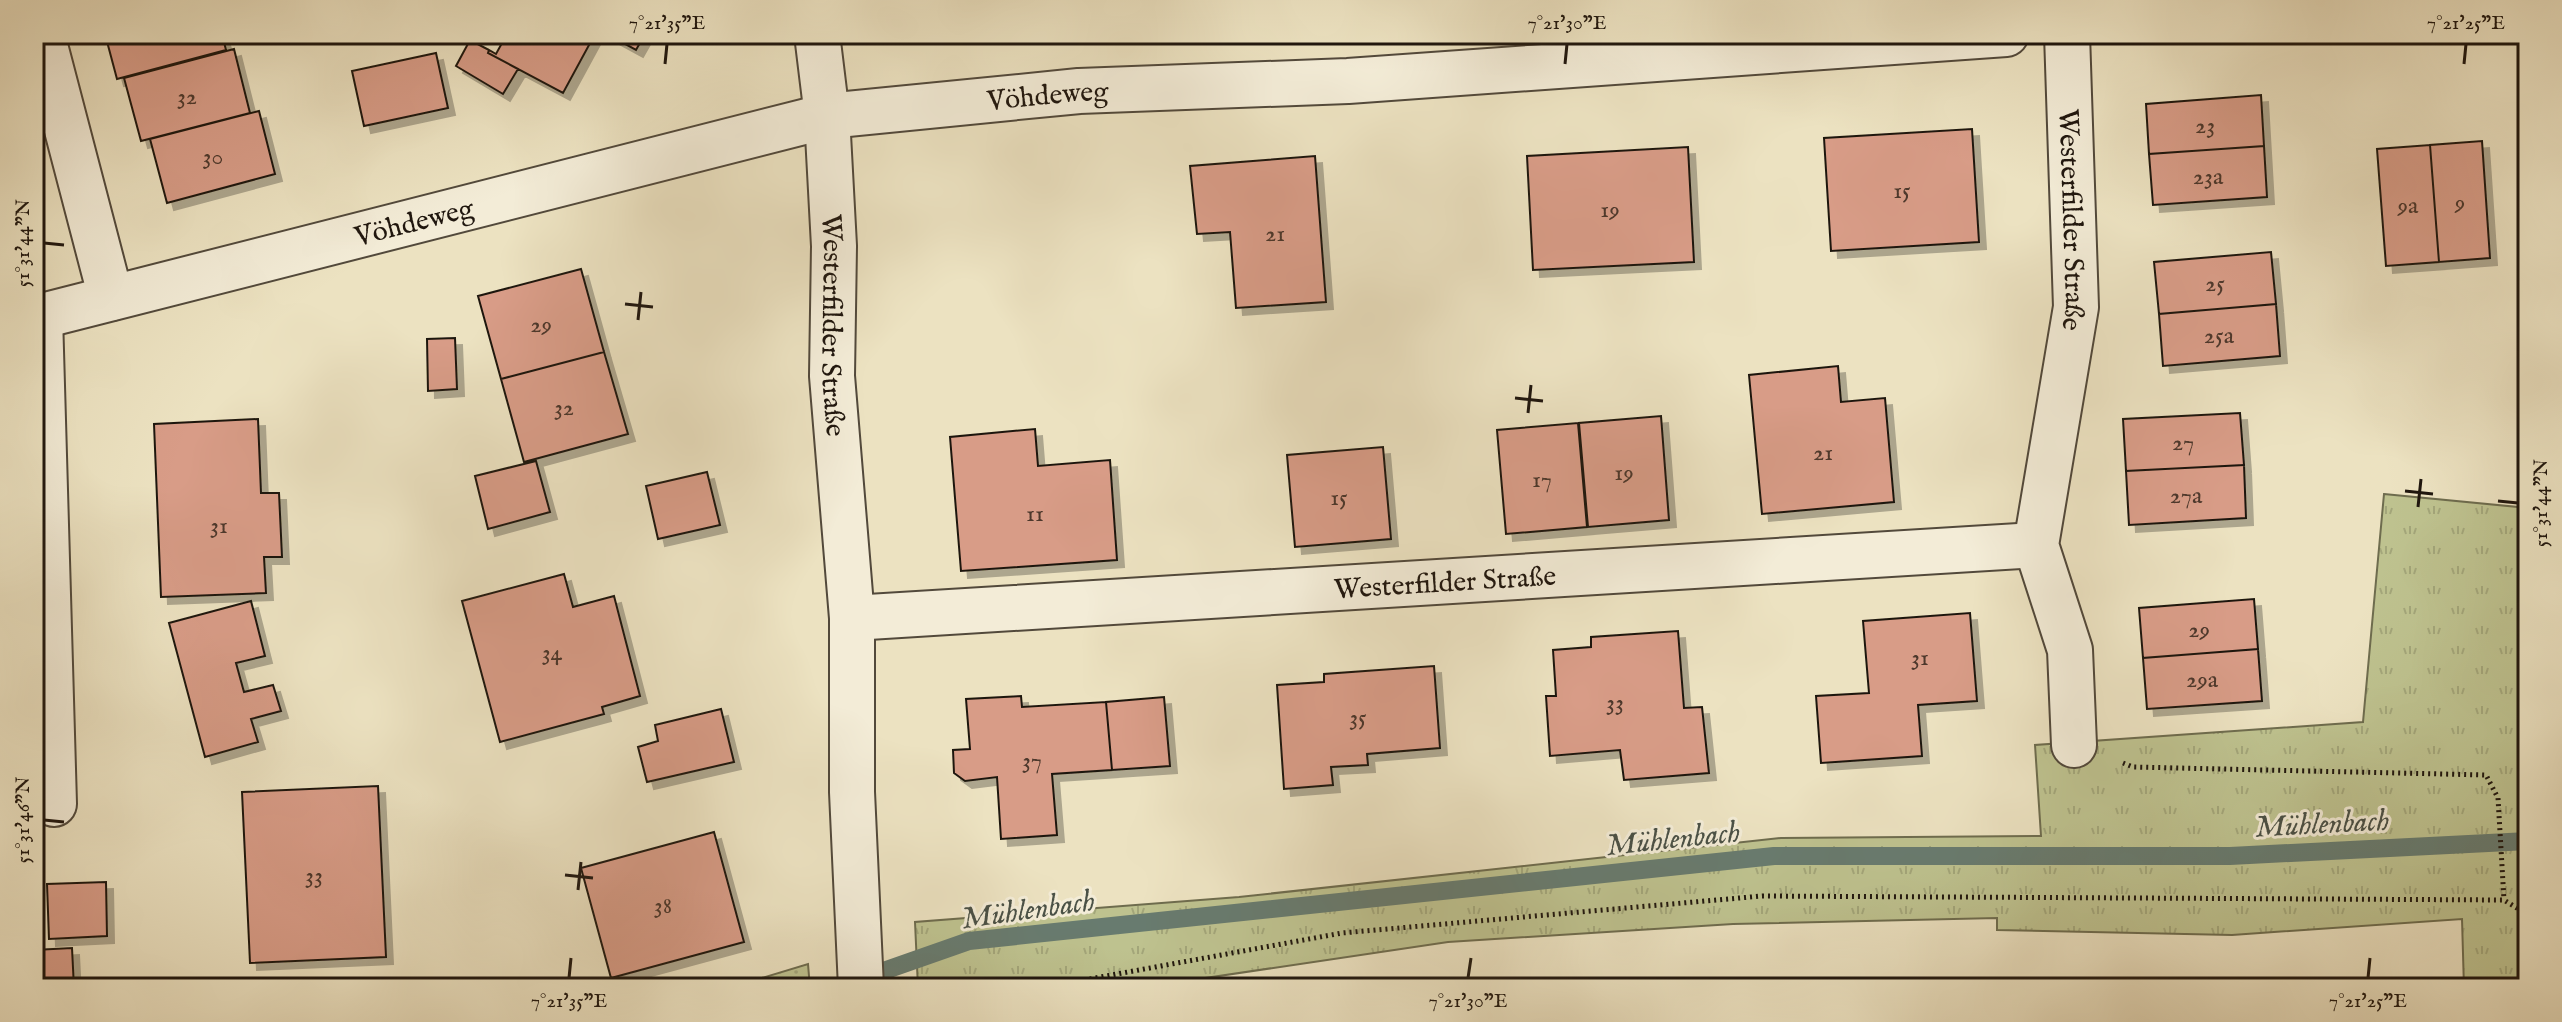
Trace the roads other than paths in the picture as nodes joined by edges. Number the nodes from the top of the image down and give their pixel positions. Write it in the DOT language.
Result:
graph roads {
  1 [pos="42,34"];
  2 [pos="817,34"];
  3 [pos="2006,34"];
  4 [pos="2067,34"];
  5 [pos="827,116"];
  6 [pos="111,298"];
  7 [pos="37,317"];
  8 [pos="2036,545"];
  9 [pos="852,618"];
  10 [pos="2074,745"];
  11 [pos="54,804"];
  12 [pos="861,988"];
  1 -- 6 [label="street"];
  2 -- 5 [label="street, Westerfilder Straße"];
  3 -- 5 [label="street, Vöhdeweg"];
  4 -- 8 [label="street, Westerfilder Straße"];
  5 -- 6 [label="street, Vöhdeweg"];
  5 -- 9 [label="street, Westerfilder Straße"];
  6 -- 7 [label="street, Vöhdeweg"];
  7 -- 11 [label="street, Vöhdeweg"];
  8 -- 9 [label="street, Westerfilder Straße"];
  8 -- 10 [label="street, Westerfilder Straße"];
  9 -- 12 [label="street, Westerfilder Straße"];
}
